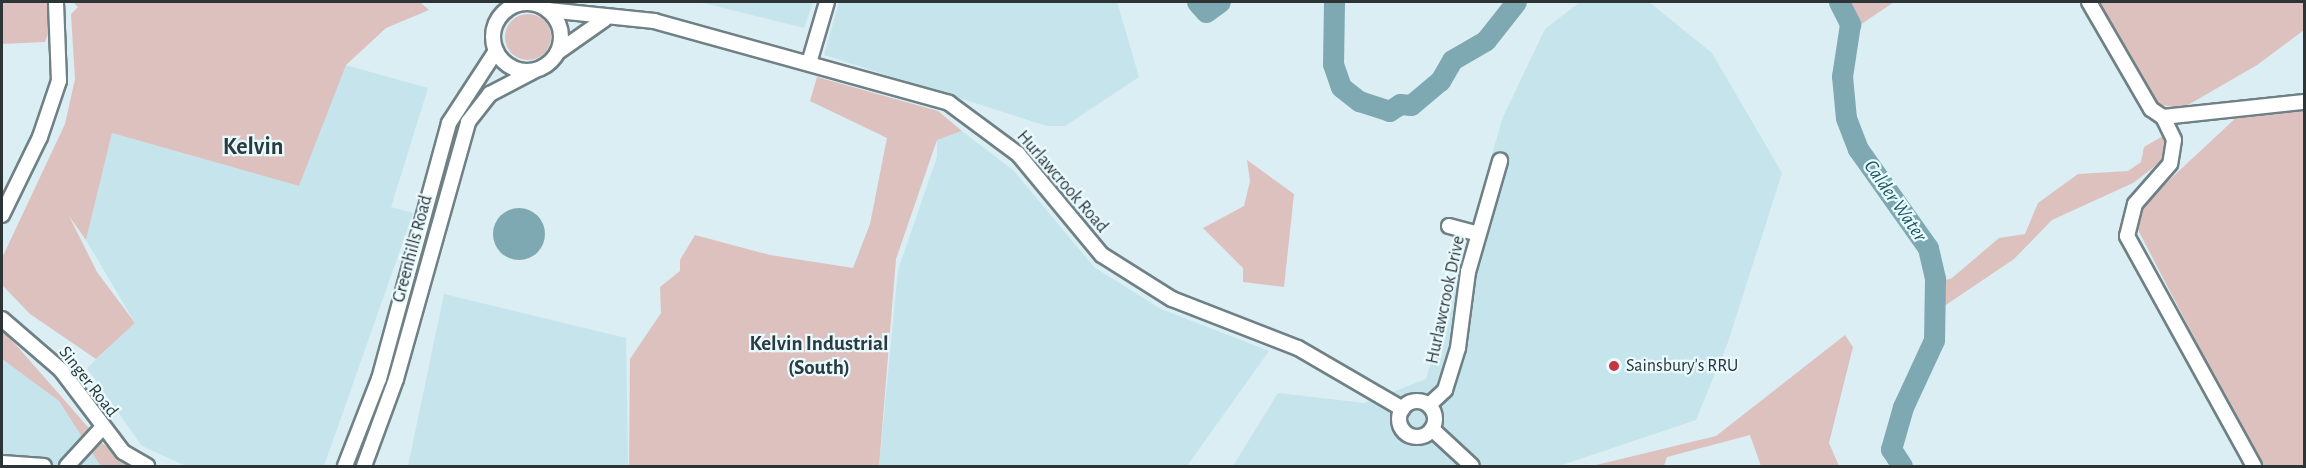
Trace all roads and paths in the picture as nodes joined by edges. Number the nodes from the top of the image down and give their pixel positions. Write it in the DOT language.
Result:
graph roads {
  1 [pos="56,2"];
  2 [pos="827,2"];
  3 [pos="2089,2"];
  4 [pos="539,5"];
  5 [pos="502,8"];
  6 [pos="605,19"];
  7 [pos="496,51"];
  8 [pos="558,52"];
  9 [pos="809,63"];
  10 [pos="534,71"];
  11 [pos="2304,102"];
  12 [pos="2163,117"];
  13 [pos="1500,161"];
  14 [pos="2,215"];
  15 [pos="1449,226"];
  16 [pos="1478,234"];
  17 [pos="2,319"];
  18 [pos="1429,405"];
  19 [pos="1402,409"];
  20 [pos="102,429"];
  21 [pos="1432,429"];
  22 [pos="2,463"];
  23 [pos="44,466"];
  24 [pos="67,466"];
  25 [pos="147,466"];
  26 [pos="345,466"];
  27 [pos="364,466"];
  28 [pos="1472,466"];
  29 [pos="2254,466"];
  1 -- 14 [label="street"];
  2 -- 9 [label="street"];
  3 -- 12 [label="street"];
  4 -- 5 [label="street"];
  4 -- 6 [label="street, Hurlawcrook Road"];
  4 -- 8 [label="street"];
  5 -- 7 [label="street"];
  6 -- 8 [label="street"];
  6 -- 9 [label="street, Hurlawcrook Road"];
  7 -- 10 [label="street"];
  7 -- 26 [label="street, Greenhills Road"];
  8 -- 10 [label="street"];
  9 -- 19 [label="street, Hurlawcrook Road"];
  10 -- 27 [label="street, Greenhills Road"];
  11 -- 12 [label="street"];
  12 -- 29 [label="street"];
  13 -- 16 [label="street, Hurlawcrook Drive"];
  15 -- 16 [label="street"];
  16 -- 18 [label="street, Hurlawcrook Drive"];
  17 -- 20 [label="street, Singer Road"];
  18 -- 19 [label="street"];
  18 -- 21 [label="street"];
  19 -- 21 [label="street"];
  20 -- 24 [label="street"];
  20 -- 25 [label="street, Singer Road"];
  21 -- 28 [label="street"];
  22 -- 23 [label="street"];
}
